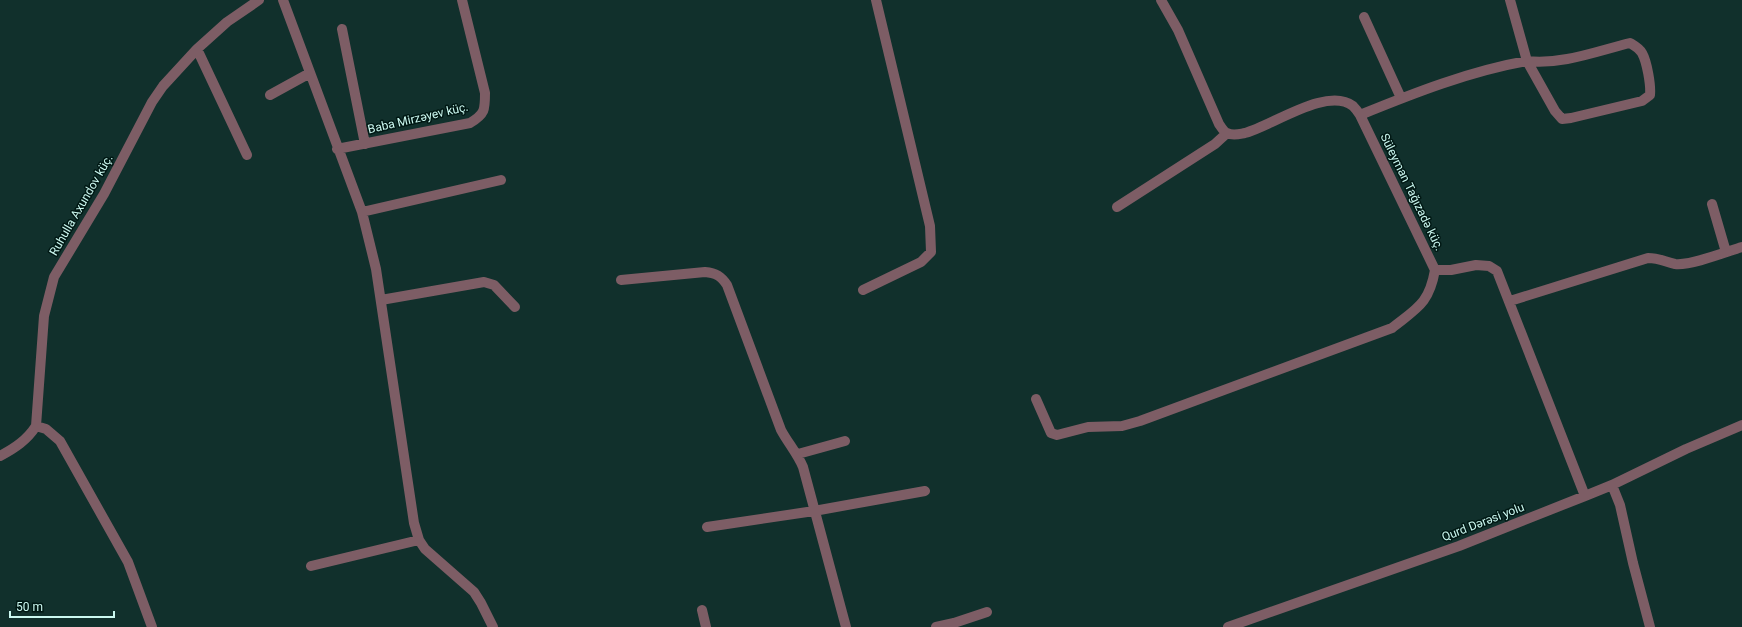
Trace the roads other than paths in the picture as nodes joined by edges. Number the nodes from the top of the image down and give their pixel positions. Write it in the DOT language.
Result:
graph roads {
  1 [pos="259,0"];
  2 [pos="283,0"];
  3 [pos="462,0"];
  4 [pos="876,0"];
  5 [pos="1161,0"];
  6 [pos="1510,0"];
  7 [pos="1364,17"];
  8 [pos="342,29"];
  9 [pos="197,49"];
  10 [pos="1527,61"];
  11 [pos="310,73"];
  12 [pos="270,95"];
  13 [pos="1401,98"];
  14 [pos="1360,115"];
  15 [pos="1227,133"];
  16 [pos="364,144"];
  17 [pos="337,149"];
  18 [pos="247,155"];
  19 [pos="501,180"];
  20 [pos="1712,204"];
  21 [pos="1117,207"];
  22 [pos="362,212"];
  23 [pos="1742,247"];
  24 [pos="1726,252"];
  25 [pos="1435,270"];
  26 [pos="621,280"];
  27 [pos="863,290"];
  28 [pos="381,300"];
  29 [pos="1510,301"];
  30 [pos="514,307"];
  31 [pos="1036,399"];
  32 [pos="1742,425"];
  33 [pos="36,426"];
  34 [pos="845,441"];
  35 [pos="798,454"];
  36 [pos="0,456"];
  37 [pos="1612,485"];
  38 [pos="925,491"];
  39 [pos="1585,496"];
  40 [pos="814,511"];
  41 [pos="706,527"];
  42 [pos="419,540"];
  43 [pos="311,566"];
  44 [pos="702,610"];
  45 [pos="987,612"];
  46 [pos="152,627"];
  47 [pos="493,627"];
  48 [pos="706,627"];
  49 [pos="846,627"];
  50 [pos="936,627"];
  51 [pos="1228,627"];
  52 [pos="1650,627"];
  1 -- 9 [label="street, Ruhulla Axundov küç."];
  2 -- 11 [label="street"];
  3 -- 16 [label="street, Baba Mirzəyev küç."];
  4 -- 27 [label="street"];
  5 -- 15 [label="street"];
  6 -- 10 [label="street"];
  7 -- 13 [label="street"];
  8 -- 16 [label="street"];
  9 -- 18 [label="street"];
  9 -- 33 [label="street, Ruhulla Axundov küç."];
  10 -- 10 [label="street"];
  10 -- 13 [label="street"];
  11 -- 12 [label="street"];
  11 -- 17 [label="street"];
  13 -- 14 [label="street"];
  14 -- 15 [label="street, Süleyman Tağızadə küç."];
  14 -- 25 [label="street, Süleyman Tağızadə küç."];
  15 -- 21 [label="street"];
  16 -- 17 [label="street, Baba Mirzəyev küç."];
  17 -- 22 [label="street"];
  19 -- 22 [label="street"];
  20 -- 24 [label="street"];
  22 -- 28 [label="street"];
  23 -- 24 [label="street"];
  24 -- 29 [label="street"];
  25 -- 29 [label="street, Süleyman Tağızadə küç."];
  25 -- 31 [label="street"];
  26 -- 35 [label="street"];
  28 -- 30 [label="street"];
  28 -- 42 [label="street"];
  29 -- 39 [label="street, Süleyman Tağızadə küç."];
  32 -- 37 [label="street, Qurd Dərəsi yolu"];
  33 -- 36 [label="street"];
  33 -- 46 [label="street"];
  34 -- 35 [label="street"];
  35 -- 40 [label="street"];
  37 -- 39 [label="street, Qurd Dərəsi yolu"];
  37 -- 52 [label="street"];
  38 -- 40 [label="street"];
  39 -- 51 [label="street, Qurd Dərəsi yolu"];
  40 -- 41 [label="street"];
  40 -- 49 [label="street"];
  42 -- 43 [label="street"];
  42 -- 47 [label="street"];
  44 -- 48 [label="street"];
  45 -- 50 [label="street"];
}
